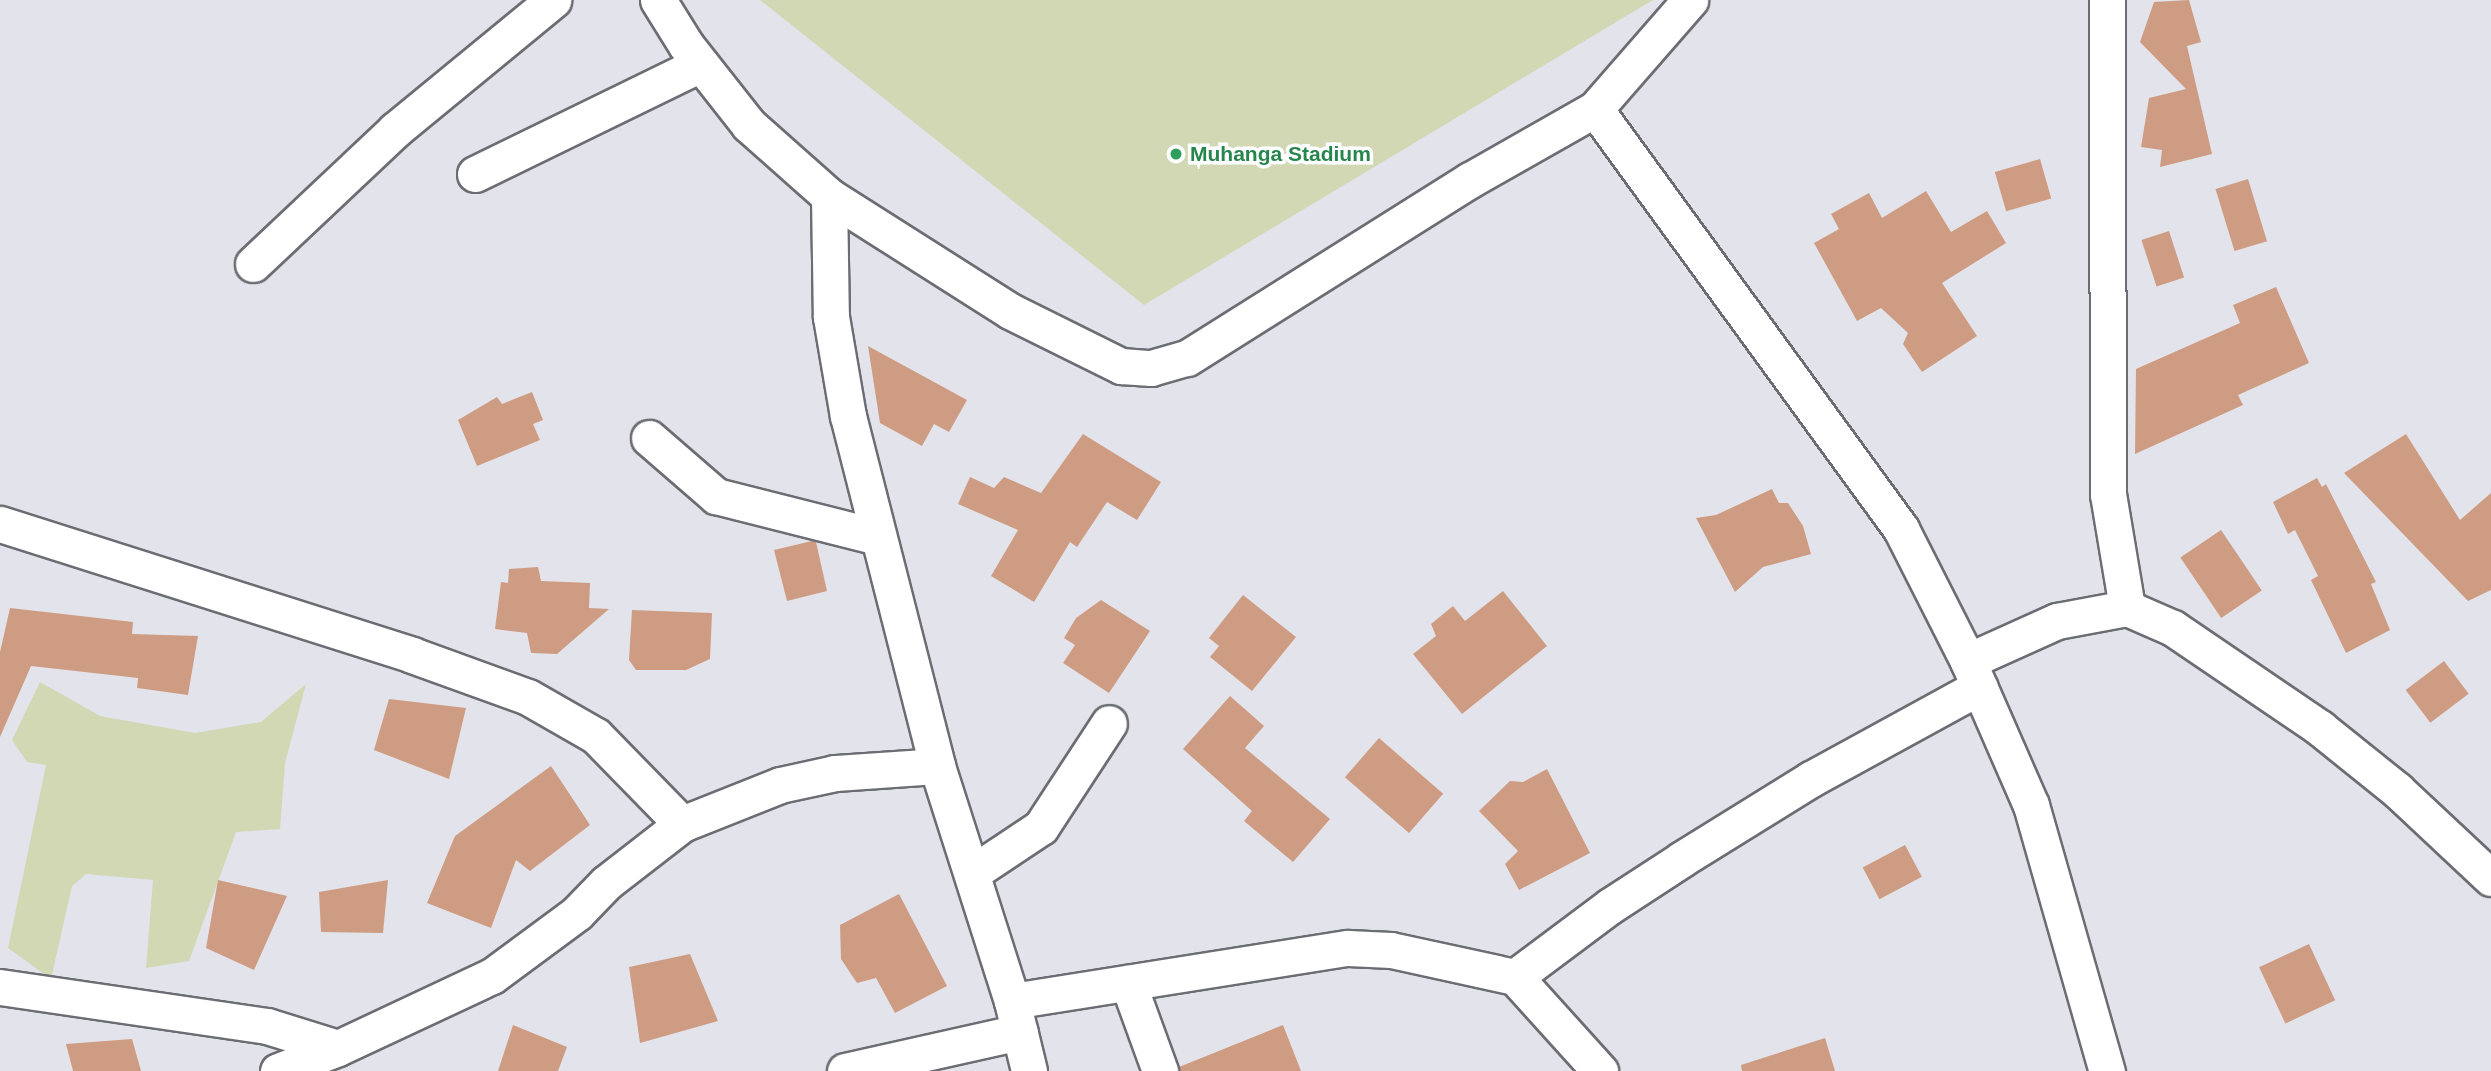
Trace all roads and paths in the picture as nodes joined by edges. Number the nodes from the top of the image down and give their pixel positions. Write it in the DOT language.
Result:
graph roads {
  1 [pos="553,0"];
  2 [pos="658,0"];
  3 [pos="1690,0"];
  4 [pos="2107,0"];
  5 [pos="701,64"];
  6 [pos="1595,109"];
  7 [pos="475,174"];
  8 [pos="829,196"];
  9 [pos="253,264"];
  10 [pos="649,438"];
  11 [pos="0,524"];
  12 [pos="878,537"];
  13 [pos="2127,608"];
  14 [pos="1973,674"];
  15 [pos="1109,723"];
  16 [pos="937,766"];
  17 [pos="682,824"];
  18 [pos="972,873"];
  19 [pos="2491,878"];
  20 [pos="1515,977"];
  21 [pos="1128,983"];
  22 [pos="0,986"];
  23 [pos="1016,1016"];
  24 [pos="338,1048"];
  25 [pos="278,1071"];
  26 [pos="845,1071"];
  27 [pos="1029,1071"];
  28 [pos="1160,1071"];
  29 [pos="1600,1071"];
  30 [pos="2107,1071"];
  1 -- 9 [label="street"];
  2 -- 5 [label="street"];
  3 -- 6 [label="street"];
  4 -- 13 [label="street"];
  5 -- 7 [label="street"];
  5 -- 8 [label="street"];
  6 -- 8 [label="street"];
  6 -- 14 [label="street"];
  8 -- 12 [label="street"];
  10 -- 12 [label="street"];
  11 -- 17 [label="street"];
  12 -- 16 [label="street"];
  13 -- 14 [label="street"];
  13 -- 19 [label="street"];
  14 -- 20 [label="street"];
  14 -- 30 [label="street"];
  15 -- 18 [label="street"];
  16 -- 17 [label="street"];
  16 -- 18 [label="street"];
  17 -- 24 [label="street"];
  18 -- 23 [label="street"];
  20 -- 21 [label="street"];
  20 -- 29 [label="street"];
  21 -- 23 [label="street"];
  21 -- 28 [label="street"];
  22 -- 24 [label="street"];
  23 -- 26 [label="street"];
  23 -- 27 [label="street"];
  24 -- 25 [label="street"];
}
